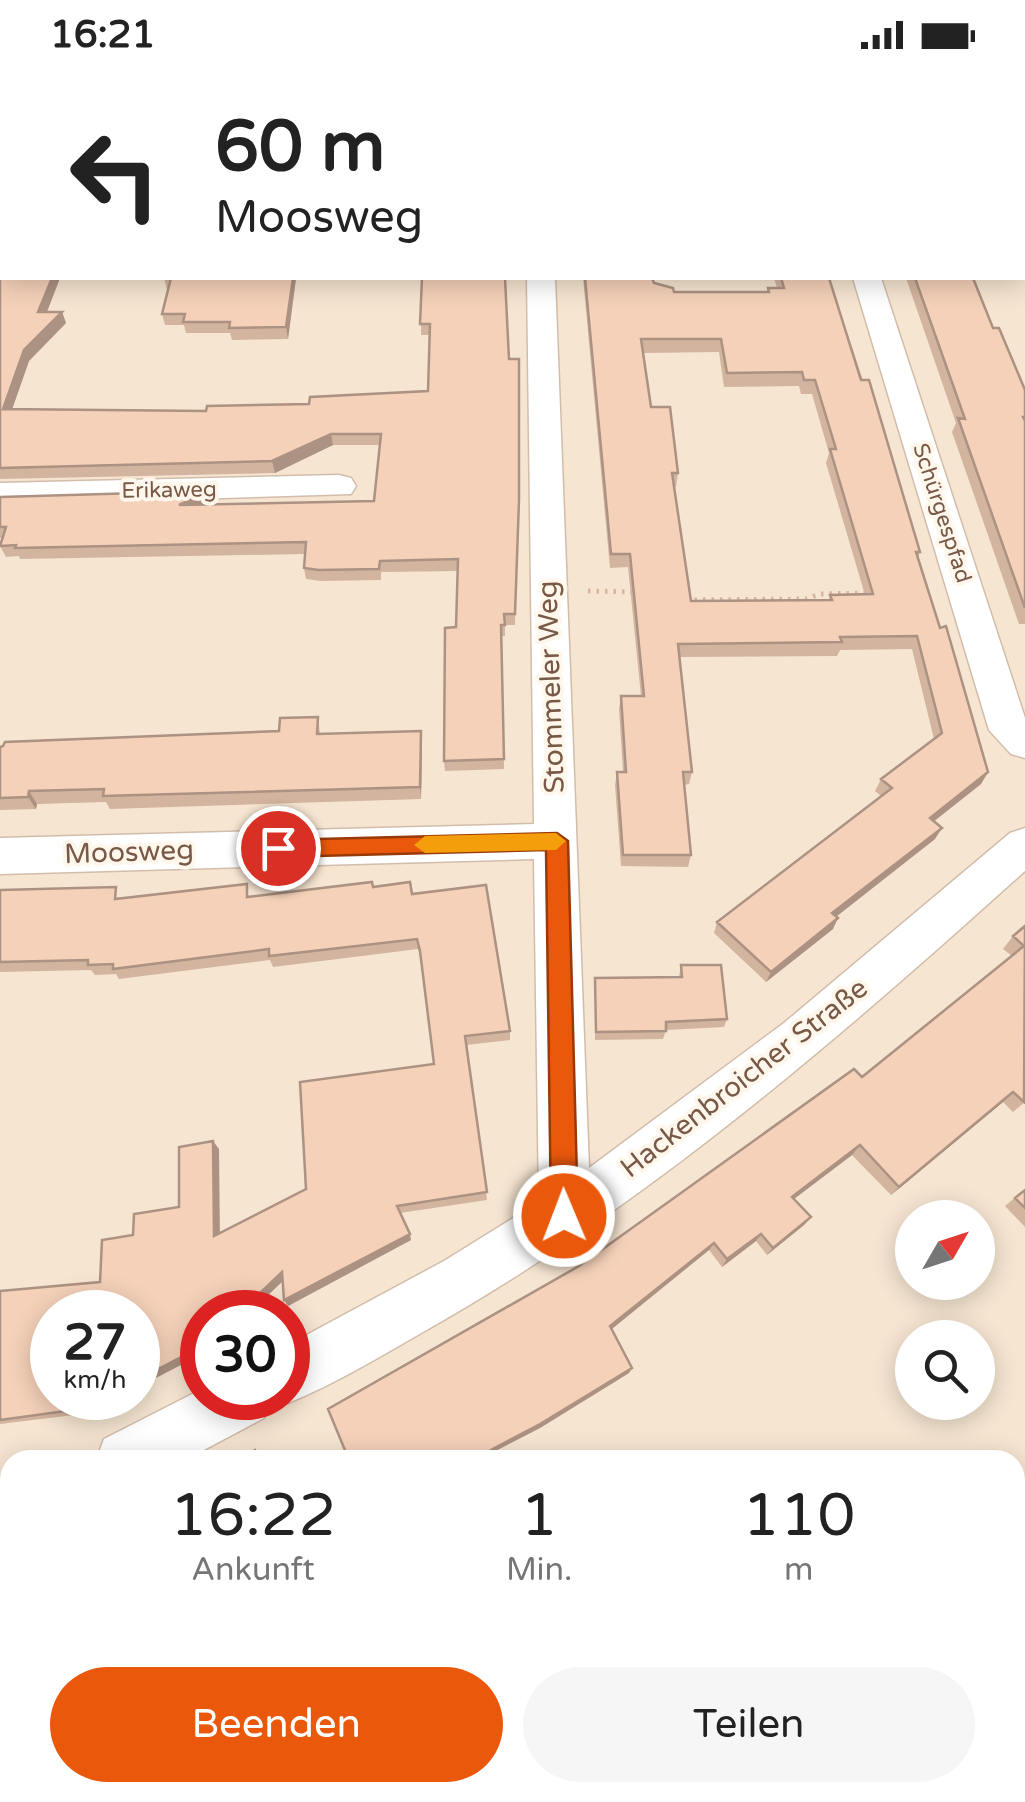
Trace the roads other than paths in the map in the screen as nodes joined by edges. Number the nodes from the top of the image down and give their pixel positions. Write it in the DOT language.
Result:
graph roads {
  1 [pos="541,280"];
  2 [pos="868,280"];
  3 [pos="339,486"];
  4 [pos="0,494"];
  5 [pos="1025,743"];
  6 [pos="557,841"];
  7 [pos="1025,845"];
  8 [pos="0,856"];
  9 [pos="564,1216"];
  10 [pos="310,1362"];
  11 [pos="202,1420"];
  12 [pos="145,1450"];
  1 -- 6 [label="street, Stommeler Weg"];
  2 -- 5 [label="street, Schürgespfad"];
  3 -- 4 [label="street, Erikaweg"];
  6 -- 8 [label="street, Moosweg"];
  6 -- 9 [label="street, Stommeler Weg"];
  7 -- 9 [label="street, Hackenbroicher Straße"];
  9 -- 10 [label="street, Hackenbroicher Straße"];
  11 -- 12 [label="street"];
}
